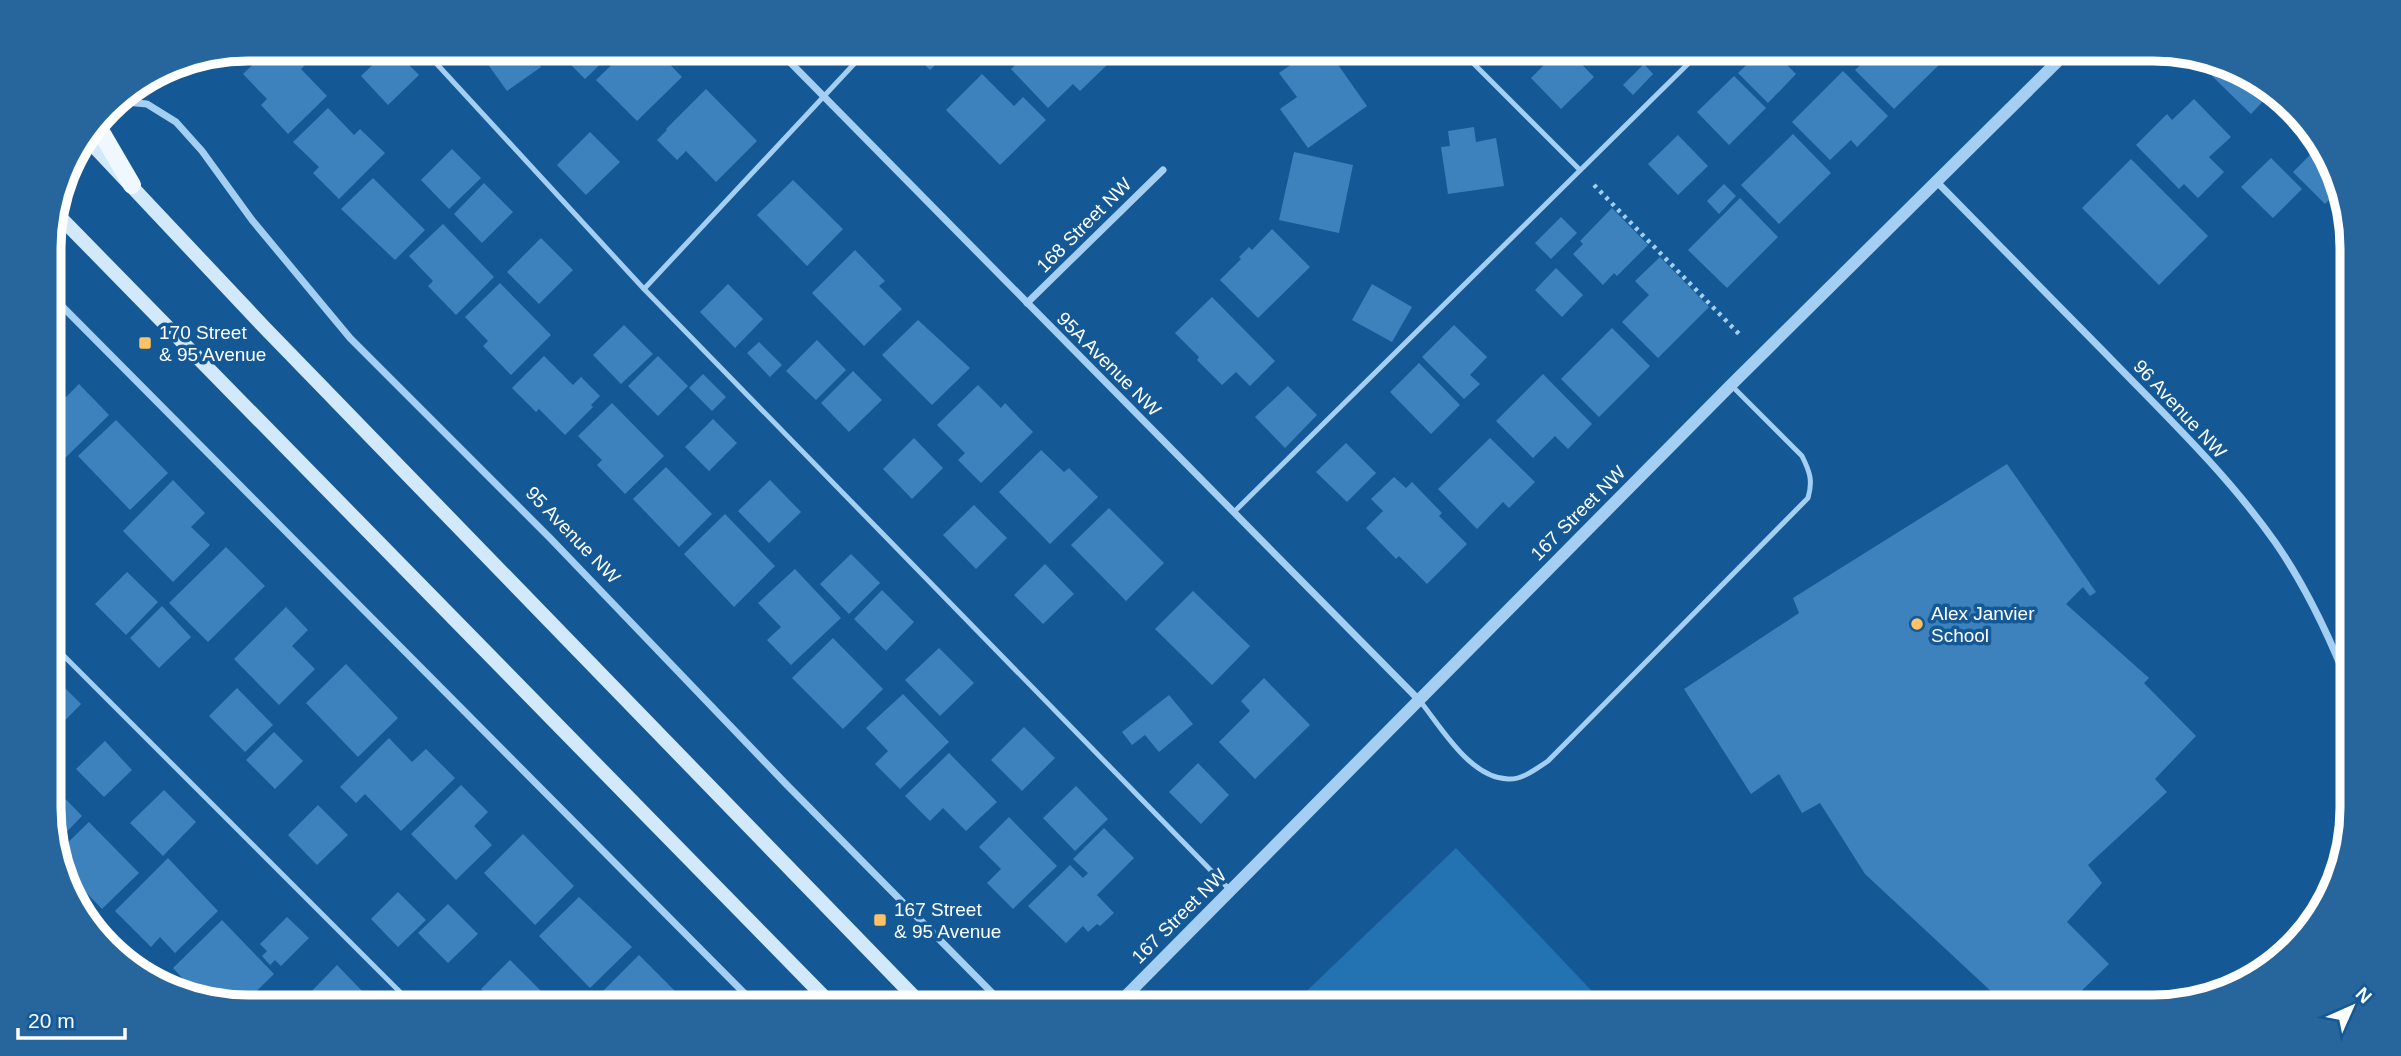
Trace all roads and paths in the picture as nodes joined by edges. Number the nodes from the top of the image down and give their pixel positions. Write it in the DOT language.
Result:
graph roads {
  1 [pos="1471,61"];
  2 [pos="1691,61"];
  3 [pos="2058,61"];
  4 [pos="435,62"];
  5 [pos="789,62"];
  6 [pos="856,62"];
  7 [pos="823,96"];
  8 [pos="132,103"];
  9 [pos="101,132"];
  10 [pos="93,145"];
  11 [pos="1163,170"];
  12 [pos="1580,170"];
  13 [pos="1937,182"];
  14 [pos="132,185"];
  15 [pos="64,221"];
  16 [pos="643,289"];
  17 [pos="1027,303"];
  18 [pos="62,306"];
  19 [pos="1742,337"];
  20 [pos="1731,385"];
  21 [pos="1234,512"];
  22 [pos="61,653"];
  23 [pos="2340,662"];
  24 [pos="1420,701"];
  25 [pos="1230,891"];
  26 [pos="403,995"];
  27 [pos="746,995"];
  28 [pos="822,995"];
  29 [pos="912,995"];
  30 [pos="994,995"];
  31 [pos="1127,995"];
  1 -- 12 [label="lane"];
  2 -- 12 [label="lane"];
  3 -- 13 [label="street, 167 Street NW"];
  4 -- 16 [label="lane"];
  5 -- 7 [label="street, 95A Avenue NW"];
  6 -- 7 [label="lane"];
  7 -- 16 [label="lane"];
  7 -- 17 [label="street, 95A Avenue NW"];
  8 -- 30 [label="street, 95 Avenue NW"];
  9 -- 14 [label="main road"];
  10 -- 14 [label="main road"];
  11 -- 17 [label="street, 168 Street NW"];
  12 -- 19 [label="path"];
  12 -- 21 [label="lane"];
  13 -- 20 [label="street, 167 Street NW"];
  13 -- 23 [label="street, 96 Avenue NW"];
  14 -- 29 [label="main road"];
  15 -- 28 [label="main road"];
  16 -- 25 [label="lane"];
  17 -- 21 [label="street, 95A Avenue NW"];
  18 -- 27 [label="street"];
  20 -- 24 [label="street, 167 Street NW"];
  20 -- 24 [label="lane"];
  21 -- 24 [label="street, 95A Avenue NW"];
  22 -- 26 [label="lane"];
  24 -- 25 [label="street, 167 Street NW"];
  25 -- 31 [label="street, 167 Street NW"];
}
